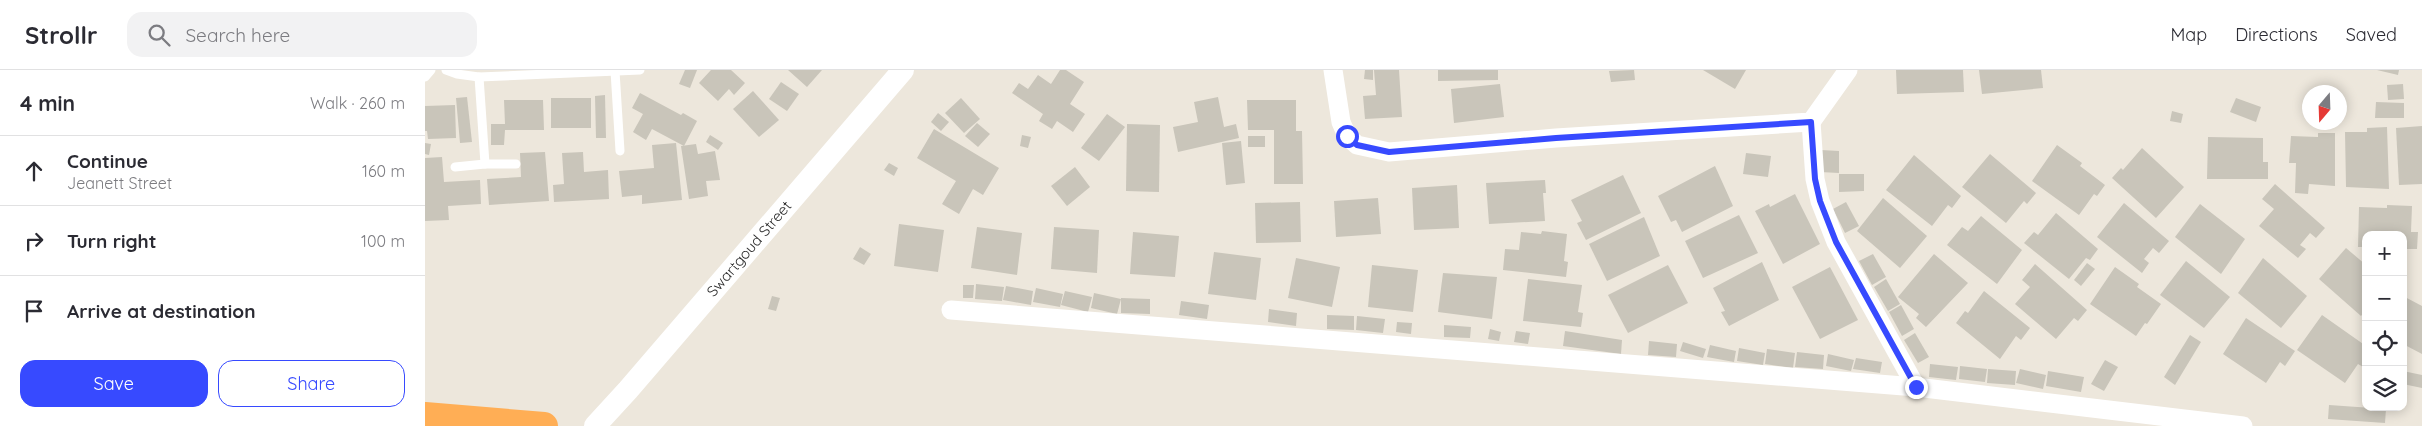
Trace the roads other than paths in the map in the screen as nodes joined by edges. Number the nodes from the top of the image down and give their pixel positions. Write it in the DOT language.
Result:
graph roads {
  1 [pos="431,70"];
  2 [pos="446,70"];
  3 [pos="640,70"];
  4 [pos="903,70"];
  5 [pos="1333,70"];
  6 [pos="1848,70"];
  7 [pos="615,71"];
  8 [pos="549,72"];
  9 [pos="425,77"];
  10 [pos="479,77"];
  11 [pos="1811,122"];
  12 [pos="620,152"];
  13 [pos="485,164"];
  14 [pos="516,164"];
  15 [pos="455,167"];
  16 [pos="951,310"];
  17 [pos="1916,387"];
  18 [pos="425,416"];
  19 [pos="544,426"];
  20 [pos="595,426"];
  21 [pos="2243,426"];
  1 -- 9 [label="lane"];
  2 -- 10 [label="lane"];
  3 -- 7 [label="lane"];
  4 -- 20 [label="street, Swartgoud Street"];
  5 -- 11 [label="street"];
  6 -- 11 [label="street"];
  7 -- 8 [label="lane"];
  7 -- 12 [label="lane"];
  8 -- 10 [label="lane"];
  10 -- 13 [label="lane"];
  11 -- 17 [label="street"];
  13 -- 14 [label="lane"];
  13 -- 15 [label="lane"];
  16 -- 17 [label="street"];
  17 -- 21 [label="street"];
  18 -- 19 [label="highway"];
}
